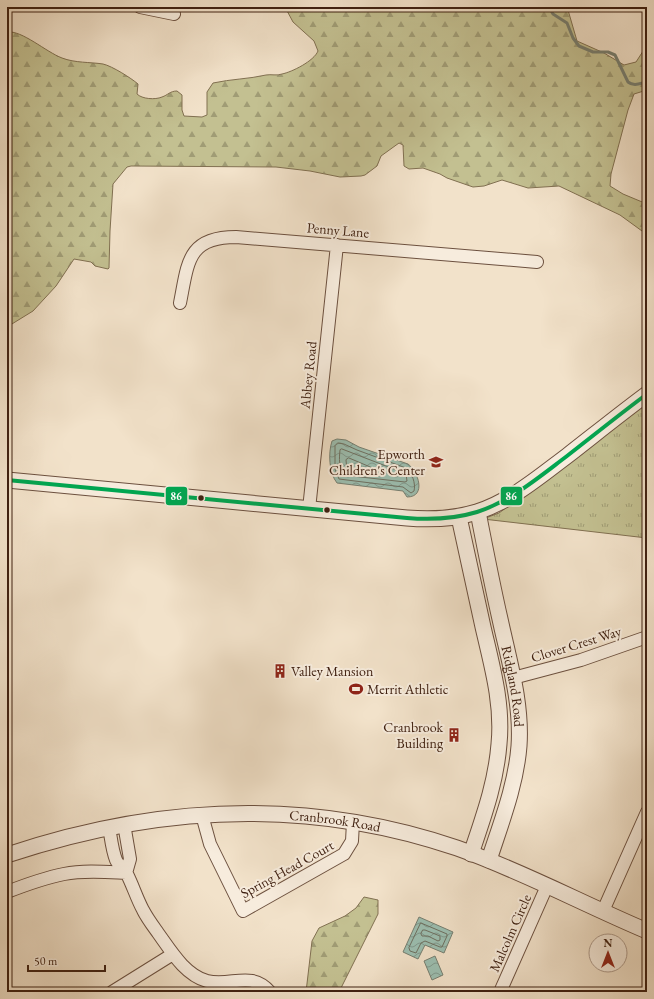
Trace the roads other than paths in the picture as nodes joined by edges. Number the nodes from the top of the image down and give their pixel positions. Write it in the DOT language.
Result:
graph roads {
  1 [pos="140,7"];
  2 [pos="174,14"];
  3 [pos="337,245"];
  4 [pos="537,262"];
  5 [pos="180,303"];
  6 [pos="647,394"];
  7 [pos="7,480"];
  8 [pos="309,509"];
  9 [pos="478,512"];
  10 [pos="459,517"];
  11 [pos="647,637"];
  12 [pos="513,678"];
  13 [pos="647,812"];
  14 [pos="202,815"];
  15 [pos="353,822"];
  16 [pos="124,824"];
  17 [pos="109,827"];
  18 [pos="471,854"];
  19 [pos="7,855"];
  20 [pos="489,860"];
  21 [pos="126,873"];
  22 [pos="547,886"];
  23 [pos="7,892"];
  24 [pos="603,911"];
  25 [pos="647,931"];
  26 [pos="173,954"];
  27 [pos="112,992"];
  28 [pos="270,992"];
  29 [pos="500,992"];
  1 -- 2 [label="street"];
  3 -- 4 [label="street, Penny Lane"];
  3 -- 5 [label="street, Penny Lane"];
  3 -- 8 [label="street, Abbey Road"];
  6 -- 9 [label="street"];
  7 -- 8 [label="street"];
  8 -- 10 [label="street"];
  9 -- 10 [label="street"];
  9 -- 12 [label="street, Ridgland Road"];
  10 -- 18 [label="street, Ridgland Road"];
  11 -- 12 [label="street, Clover Crest Way"];
  12 -- 20 [label="street, Ridgland Road"];
  13 -- 24 [label="street"];
  14 -- 15 [label="street, Cranbrook Road"];
  14 -- 15 [label="street, Spring Head Court"];
  14 -- 16 [label="street, Cranbrook Road"];
  15 -- 18 [label="street, Cranbrook Road"];
  16 -- 17 [label="street, Cranbrook Road"];
  16 -- 21 [label="street"];
  17 -- 19 [label="street, Cranbrook Road"];
  17 -- 21 [label="street"];
  18 -- 20 [label="street, Cranbrook Road"];
  20 -- 22 [label="street, Cranbrook Road"];
  21 -- 23 [label="street"];
  21 -- 26 [label="street"];
  22 -- 24 [label="street, Cranbrook Road"];
  22 -- 29 [label="street, Malcolm Circle"];
  24 -- 25 [label="street, Cranbrook Road"];
  26 -- 27 [label="street"];
  26 -- 28 [label="street"];
}
